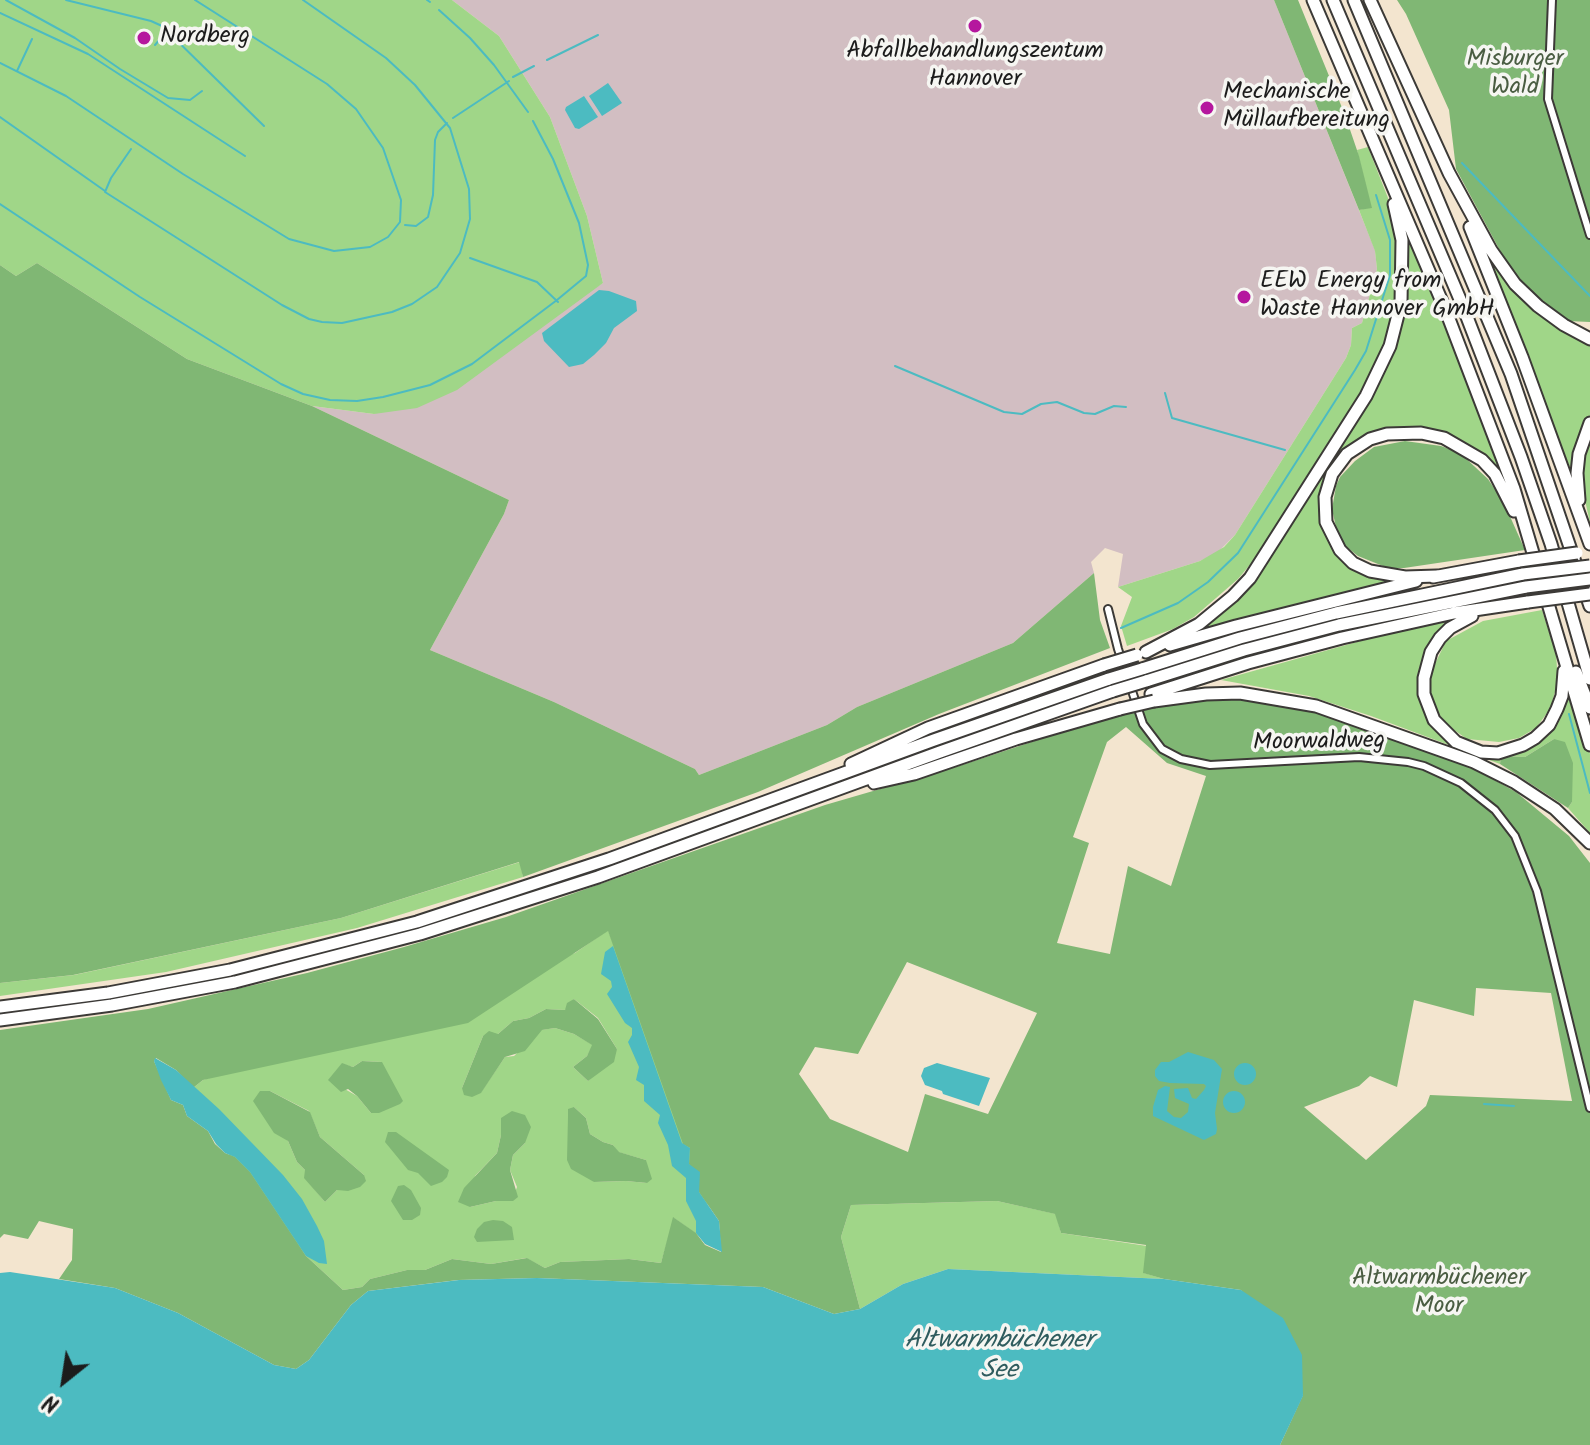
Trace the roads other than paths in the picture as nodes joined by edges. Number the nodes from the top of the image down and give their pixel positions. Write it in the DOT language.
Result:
graph roads {
  1 [pos="1313,0"];
  2 [pos="1333,0"];
  3 [pos="1354,0"];
  4 [pos="1370,0"];
  5 [pos="1552,0"];
  6 [pos="1380,158"];
  7 [pos="1449,173"];
  8 [pos="1590,235"];
  9 [pos="1590,339"];
  10 [pos="1590,423"];
  11 [pos="1586,531"];
  12 [pos="1590,544"];
  13 [pos="1532,550"];
  14 [pos="1590,551"];
  15 [pos="1590,566"];
  16 [pos="1437,576"];
  17 [pos="1590,579"];
  18 [pos="1590,594"];
  19 [pos="1511,605"];
  20 [pos="1548,605"];
  21 [pos="1590,606"];
  22 [pos="1108,609"];
  23 [pos="1141,653"];
  24 [pos="1563,655"];
  25 [pos="1144,675"];
  26 [pos="1590,679"];
  27 [pos="1111,685"];
  28 [pos="1152,698"];
  29 [pos="1590,708"];
  30 [pos="1590,745"];
  31 [pos="831,792"];
  32 [pos="790,793"];
  33 [pos="1590,843"];
  34 [pos="0,1007"];
  35 [pos="0,1020"];
  36 [pos="1590,1108"];
  1 -- 6 [label="highway"];
  2 -- 26 [label="highway"];
  3 -- 21 [label="highway"];
  4 -- 7 [label="highway"];
  5 -- 8 [label="street"];
  6 -- 13 [label="highway"];
  6 -- 23 [label="highway"];
  7 -- 9 [label="highway"];
  7 -- 11 [label="highway"];
  10 -- 11 [label="highway"];
  11 -- 12 [label="highway"];
  13 -- 16 [label="highway"];
  13 -- 20 [label="highway"];
  14 -- 16 [label="highway, bridge"];
  15 -- 25 [label="highway, bridge"];
  16 -- 23 [label="highway"];
  17 -- 25 [label="highway, bridge"];
  18 -- 19 [label="highway, bridge"];
  19 -- 24 [label="highway"];
  19 -- 28 [label="highway"];
  20 -- 24 [label="highway"];
  20 -- 29 [label="highway"];
  22 -- 36 [label="street, Moorwaldweg"];
  23 -- 32 [label="highway, bridge"];
  24 -- 30 [label="highway"];
  25 -- 27 [label="highway, bridge"];
  27 -- 31 [label="highway"];
  27 -- 32 [label="highway"];
  28 -- 31 [label="highway"];
  28 -- 33 [label="highway"];
  31 -- 35 [label="highway"];
  32 -- 34 [label="highway"];
}
